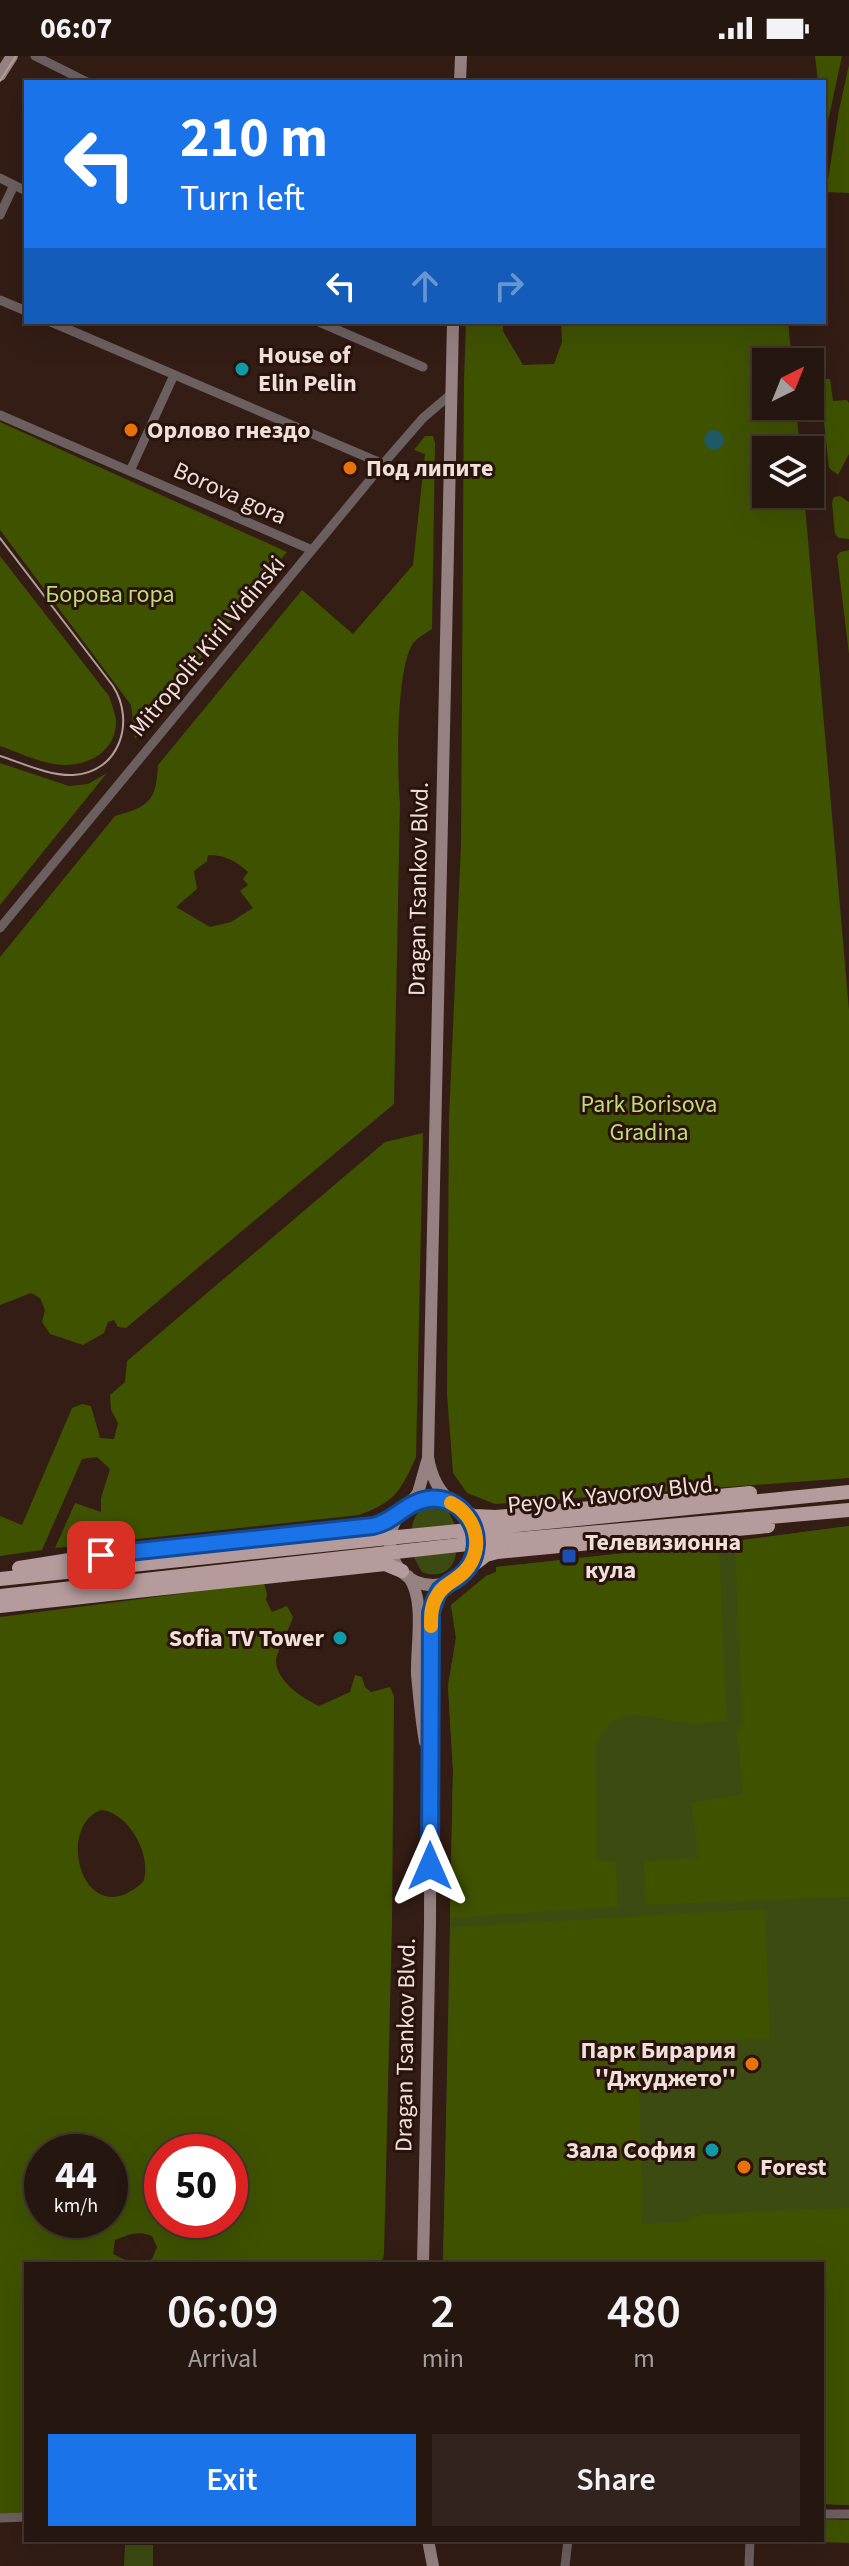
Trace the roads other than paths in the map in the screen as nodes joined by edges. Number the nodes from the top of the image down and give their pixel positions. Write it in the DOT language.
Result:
graph roads {
  1 [pos="12,56"];
  2 [pos="35,56"];
  3 [pos="461,56"];
  4 [pos="0,75"];
  5 [pos="83,80"];
  6 [pos="460,80"];
  7 [pos="0,178"];
  8 [pos="14,185"];
  9 [pos="24,190"];
  10 [pos="0,215"];
  11 [pos="0,300"];
  12 [pos="24,310"];
  13 [pos="56,324"];
  14 [pos="324,324"];
  15 [pos="453,324"];
  16 [pos="423,367"];
  17 [pos="174,375"];
  18 [pos="450,395"];
  19 [pos="0,415"];
  20 [pos="383,464"];
  21 [pos="130,471"];
  22 [pos="312,550"];
  23 [pos="0,928"];
  24 [pos="428,1457"];
  25 [pos="845,1493"];
  26 [pos="404,1510"];
  27 [pos="846,1510"];
  28 [pos="463,1513"];
  29 [pos="401,1568"];
  30 [pos="0,1571"];
  31 [pos="458,1576"];
  32 [pos="0,1579"];
  33 [pos="0,1596"];
  34 [pos="0,1606"];
  35 [pos="430,1779"];
  36 [pos="423,2262"];
  37 [pos="824,2514"];
  38 [pos="849,2514"];
  39 [pos="24,2517"];
  40 [pos="0,2518"];
  41 [pos="428,2542"];
  42 [pos="568,2542"];
  43 [pos="750,2542"];
  44 [pos="433,2566"];
  45 [pos="565,2566"];
  46 [pos="749,2566"];
  1 -- 4 [label="street"];
  2 -- 5 [label="street"];
  3 -- 6 [label="street"];
  7 -- 8 [label="street"];
  8 -- 9 [label="street"];
  8 -- 10 [label="street"];
  11 -- 12 [label="street"];
  13 -- 17 [label="street"];
  14 -- 16 [label="street"];
  15 -- 18 [label="street, Dragan Tsankov Blvd."];
  17 -- 20 [label="street"];
  17 -- 21 [label="street"];
  18 -- 20 [label="street, Mitropolit Kiril Vidinski"];
  18 -- 24 [label="street, Dragan Tsankov Blvd."];
  19 -- 21 [label="street, Borova gora"];
  20 -- 22 [label="street, Mitropolit Kiril Vidinski"];
  21 -- 22 [label="street, Borova gora"];
  22 -- 23 [label="street, Mitropolit Kiril Vidinski"];
  24 -- 26 [label="street, Dragan Tsankov Blvd."];
  24 -- 28 [label="street, Dragan Tsankov Blvd."];
  25 -- 28 [label="main road"];
  25 -- 32 [label="main road, Peyo K. Yavorov Blvd."];
  26 -- 28 [label="street"];
  26 -- 29 [label="street"];
  26 -- 30 [label="main road"];
  27 -- 31 [label="main road"];
  27 -- 33 [label="main road, Peyo K. Yavorov Blvd."];
  28 -- 31 [label="street"];
  29 -- 31 [label="street"];
  29 -- 34 [label="main road"];
  29 -- 35 [label="street, Dragan Tsankov Blvd."];
  31 -- 35 [label="street, Dragan Tsankov Blvd."];
  35 -- 36 [label="street, Dragan Tsankov Blvd."];
  37 -- 38 [label="street"];
  39 -- 40 [label="street"];
  41 -- 44 [label="street"];
  42 -- 45 [label="street"];
  43 -- 46 [label="street"];
}
